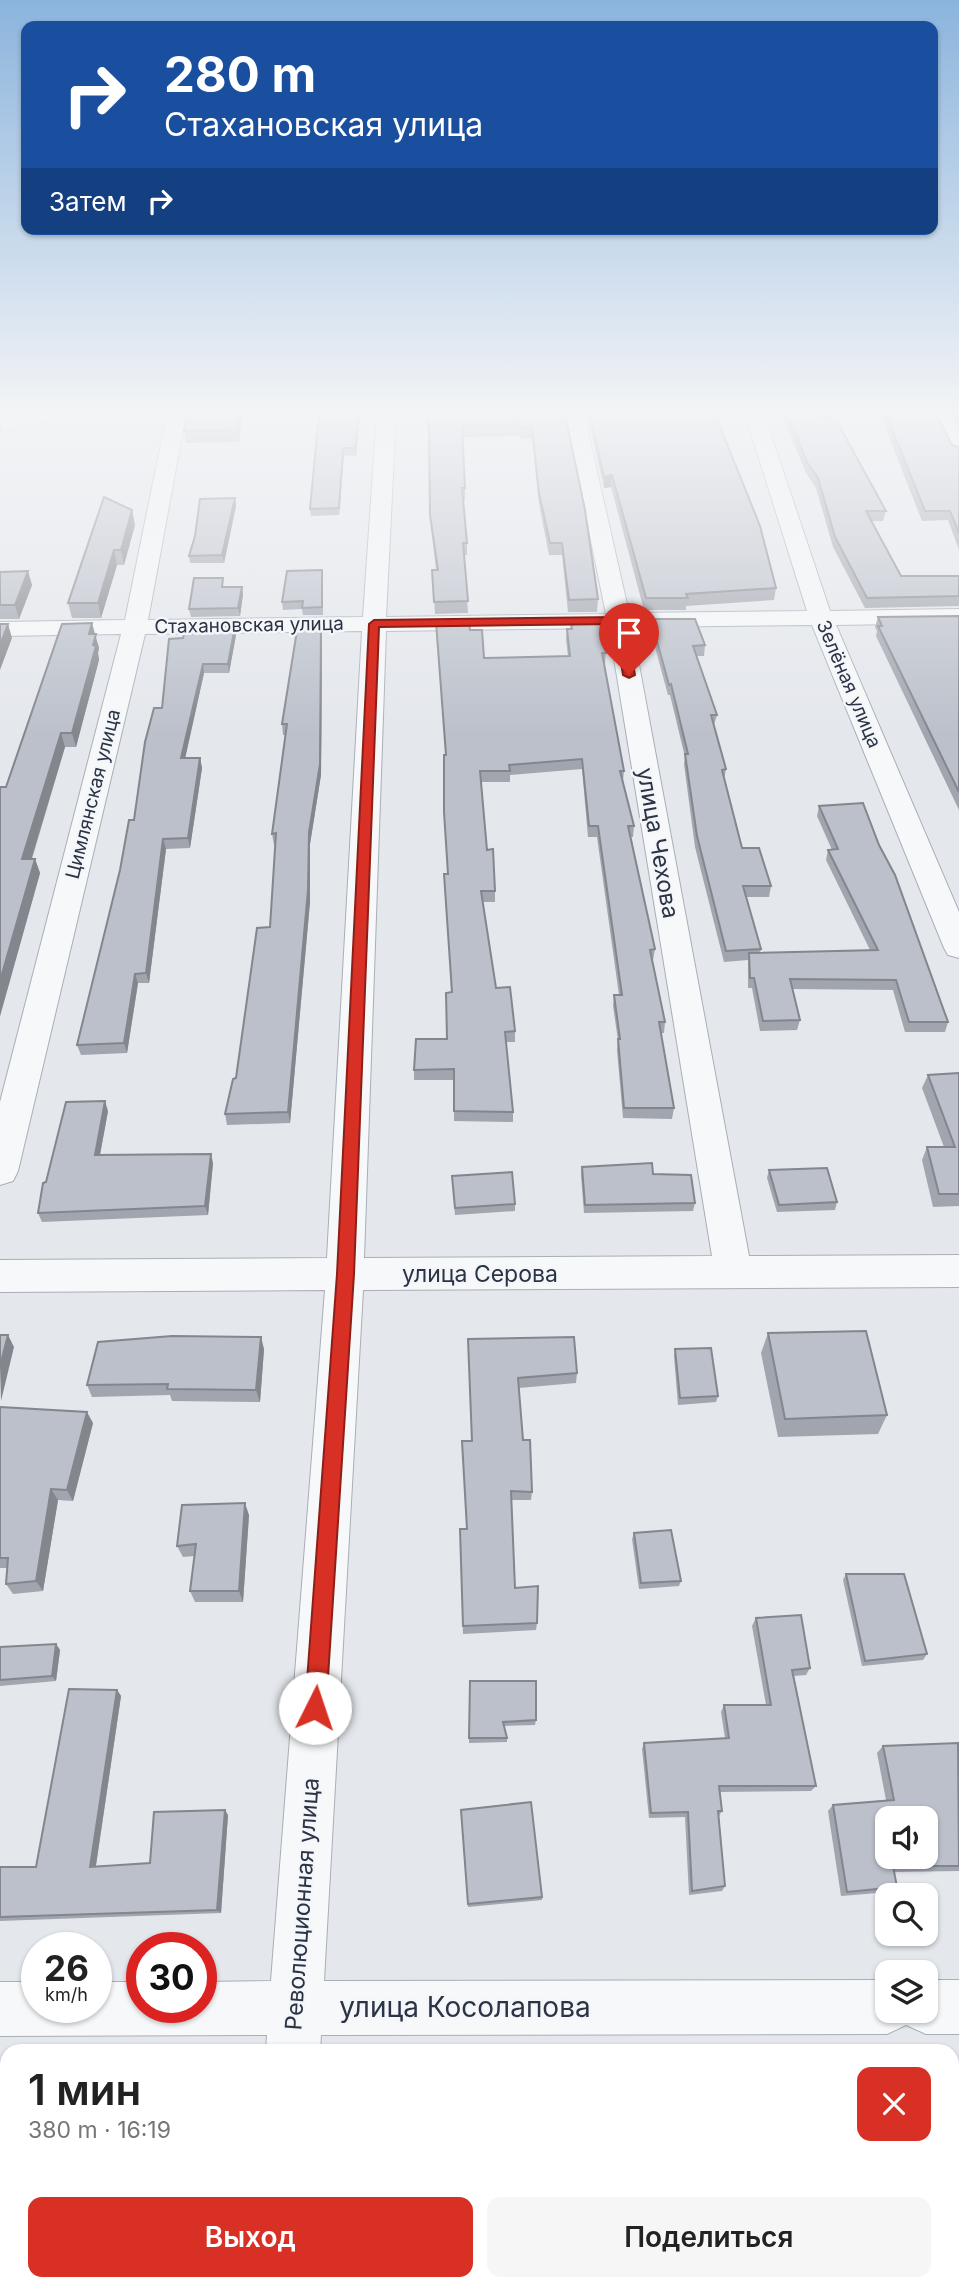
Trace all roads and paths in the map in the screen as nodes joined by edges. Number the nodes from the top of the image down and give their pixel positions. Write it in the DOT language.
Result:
graph roads {
  1 [pos="156,521"];
  2 [pos="380,521"];
  3 [pos="598,521"];
  4 [pos="789,521"];
  5 [pos="959,616"];
  6 [pos="821,618"];
  7 [pos="620,620"];
  8 [pos="374,624"];
  9 [pos="135,627"];
  10 [pos="0,629"];
  11 [pos="959,948"];
  12 [pos="0,1171"];
  13 [pos="959,1271"];
  14 [pos="733,1272"];
  15 [pos="345,1274"];
  16 [pos="0,1276"];
  17 [pos="875,2007"];
  18 [pos="938,2007"];
  19 [pos="959,2007"];
  20 [pos="0,2009"];
  21 [pos="294,2029"];
  1 -- 9 [label="street, Цимлянская улица"];
  2 -- 8 [label="street, Революционная улица"];
  3 -- 7 [label="street, улица Чехова"];
  4 -- 6 [label="street, Зелёная улица"];
  5 -- 6 [label="street, Стахановская улица"];
  6 -- 7 [label="street, Стахановская улица"];
  6 -- 11 [label="street, Зелёная улица"];
  7 -- 8 [label="street, Стахановская улица"];
  7 -- 14 [label="street, улица Чехова"];
  8 -- 9 [label="street, Стахановская улица"];
  8 -- 15 [label="street, Революционная улица"];
  9 -- 10 [label="street, Стахановская улица"];
  9 -- 12 [label="street, Цимлянская улица"];
  13 -- 14 [label="street, улица Серова"];
  14 -- 15 [label="street, улица Серова"];
  15 -- 16 [label="street, улица Серова"];
  15 -- 21 [label="street, Революционная улица"];
  17 -- 21 [label="street, улица Косолапова"];
  18 -- 19 [label="street"];
  20 -- 21 [label="street, улица Косолапова"];
}
